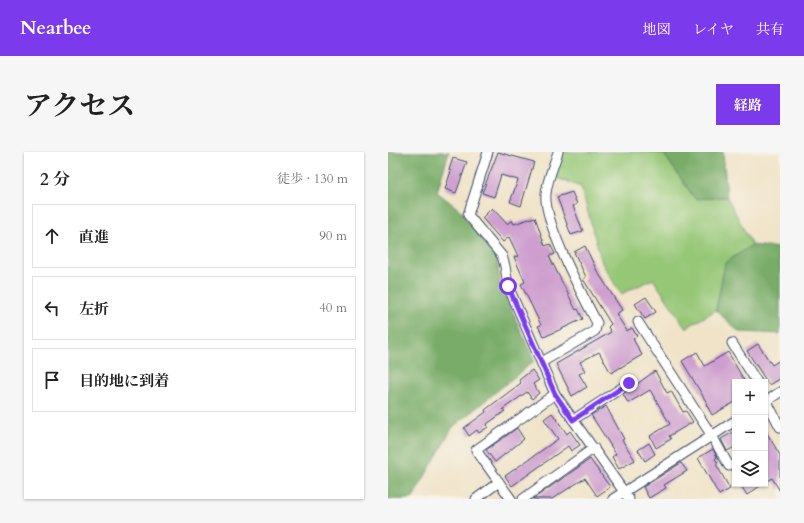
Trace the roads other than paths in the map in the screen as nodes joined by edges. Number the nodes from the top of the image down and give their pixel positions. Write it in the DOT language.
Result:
graph roads {
  1 [pos="488,152"];
  2 [pos="558,152"];
  3 [pos="638,322"];
  4 [pos="732,343"];
  5 [pos="542,362"];
  6 [pos="755,379"];
  7 [pos="629,383"];
  8 [pos="780,392"];
  9 [pos="555,394"];
  10 [pos="768,398"];
  11 [pos="768,405"];
  12 [pos="573,420"];
  13 [pos="732,423"];
  14 [pos="780,427"];
  15 [pos="712,436"];
  16 [pos="594,448"];
  17 [pos="729,466"];
  18 [pos="499,482"];
  19 [pos="627,495"];
  20 [pos="476,499"];
  21 [pos="511,499"];
  22 [pos="523,499"];
  23 [pos="613,499"];
  1 -- 5 [label="street"];
  2 -- 5 [label="street"];
  3 -- 15 [label="street"];
  4 -- 6 [label="street"];
  5 -- 9 [label="street"];
  7 -- 12 [label="street"];
  8 -- 10 [label="street"];
  9 -- 12 [label="street"];
  9 -- 18 [label="street"];
  11 -- 14 [label="street"];
  12 -- 16 [label="street"];
  13 -- 15 [label="street"];
  15 -- 17 [label="street"];
  15 -- 19 [label="street"];
  16 -- 19 [label="street"];
  16 -- 22 [label="street"];
  18 -- 20 [label="street"];
  18 -- 21 [label="street"];
  19 -- 23 [label="street"];
}
